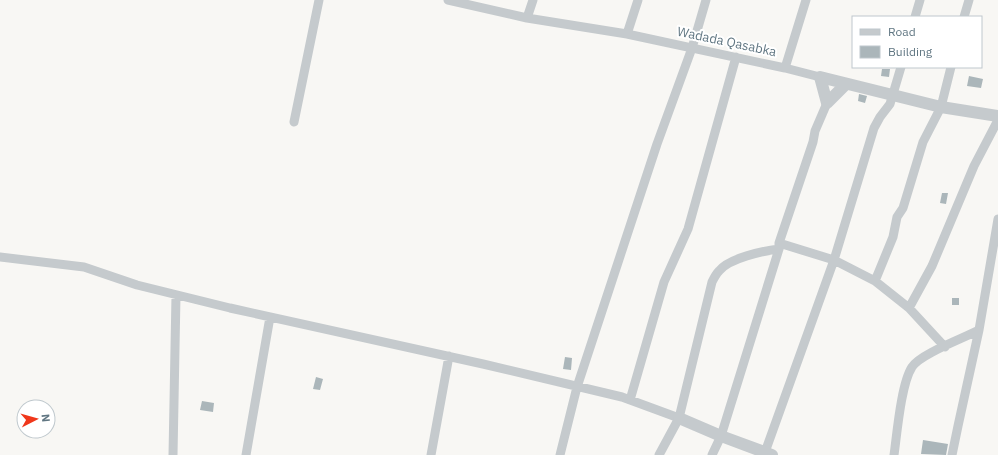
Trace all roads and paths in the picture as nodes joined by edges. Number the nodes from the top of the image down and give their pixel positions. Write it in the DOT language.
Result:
graph roads {
  1 [pos="319,0"];
  2 [pos="448,0"];
  3 [pos="533,0"];
  4 [pos="638,0"];
  5 [pos="706,0"];
  6 [pos="806,0"];
  7 [pos="920,0"];
  8 [pos="970,0"];
  9 [pos="915,16"];
  10 [pos="964,16"];
  11 [pos="527,18"];
  12 [pos="627,34"];
  13 [pos="692,48"];
  14 [pos="736,57"];
  15 [pos="785,68"];
  16 [pos="901,68"];
  17 [pos="951,68"];
  18 [pos="820,77"];
  19 [pos="846,84"];
  20 [pos="894,94"];
  21 [pos="827,103"];
  22 [pos="941,107"];
  23 [pos="998,116"];
  24 [pos="998,120"];
  25 [pos="294,122"];
  26 [pos="998,219"];
  27 [pos="779,246"];
  28 [pos="0,257"];
  29 [pos="834,260"];
  30 [pos="875,281"];
  31 [pos="176,295"];
  32 [pos="909,308"];
  33 [pos="270,317"];
  34 [pos="979,330"];
  35 [pos="945,347"];
  36 [pos="449,356"];
  37 [pos="577,386"];
  38 [pos="630,400"];
  39 [pos="679,418"];
  40 [pos="721,436"];
  41 [pos="768,454"];
  42 [pos="173,455"];
  43 [pos="246,455"];
  44 [pos="431,455"];
  45 [pos="560,455"];
  46 [pos="659,455"];
  47 [pos="712,455"];
  48 [pos="894,455"];
  49 [pos="952,455"];
  1 -- 25 [label="street"];
  2 -- 11 [label="street, Wadada Qasabka"];
  3 -- 11 [label="street"];
  4 -- 12 [label="street"];
  5 -- 13 [label="street"];
  6 -- 15 [label="street"];
  7 -- 9 [label="street"];
  8 -- 10 [label="street"];
  11 -- 12 [label="street, Wadada Qasabka"];
  12 -- 13 [label="street, Wadada Qasabka"];
  13 -- 14 [label="street, Wadada Qasabka"];
  13 -- 37 [label="street"];
  14 -- 15 [label="street, Wadada Qasabka"];
  14 -- 38 [label="street"];
  15 -- 18 [label="street, Wadada Qasabka"];
  16 -- 20 [label="street"];
  17 -- 22 [label="street"];
  18 -- 19 [label="street, Wadada Qasabka"];
  18 -- 21 [label="street"];
  19 -- 20 [label="street, Wadada Qasabka"];
  19 -- 21 [label="street"];
  20 -- 22 [label="street, Wadada Qasabka"];
  20 -- 29 [label="street"];
  21 -- 27 [label="street"];
  22 -- 23 [label="street, Wadada Qasabka"];
  22 -- 30 [label="street"];
  24 -- 32 [label="street"];
  26 -- 34 [label="street"];
  27 -- 29 [label="street"];
  27 -- 39 [label="street"];
  27 -- 40 [label="street"];
  28 -- 31 [label="street"];
  29 -- 30 [label="street"];
  29 -- 41 [label="street"];
  30 -- 32 [label="street"];
  31 -- 33 [label="street"];
  31 -- 42 [label="street"];
  32 -- 35 [label="street"];
  33 -- 36 [label="street"];
  33 -- 43 [label="street"];
  34 -- 35 [label="street"];
  34 -- 49 [label="street"];
  35 -- 48 [label="street"];
  36 -- 37 [label="street"];
  36 -- 44 [label="street"];
  37 -- 38 [label="street"];
  37 -- 45 [label="street"];
  38 -- 39 [label="street"];
  39 -- 40 [label="street"];
  39 -- 46 [label="street"];
  40 -- 41 [label="street"];
  40 -- 47 [label="street"];
}
